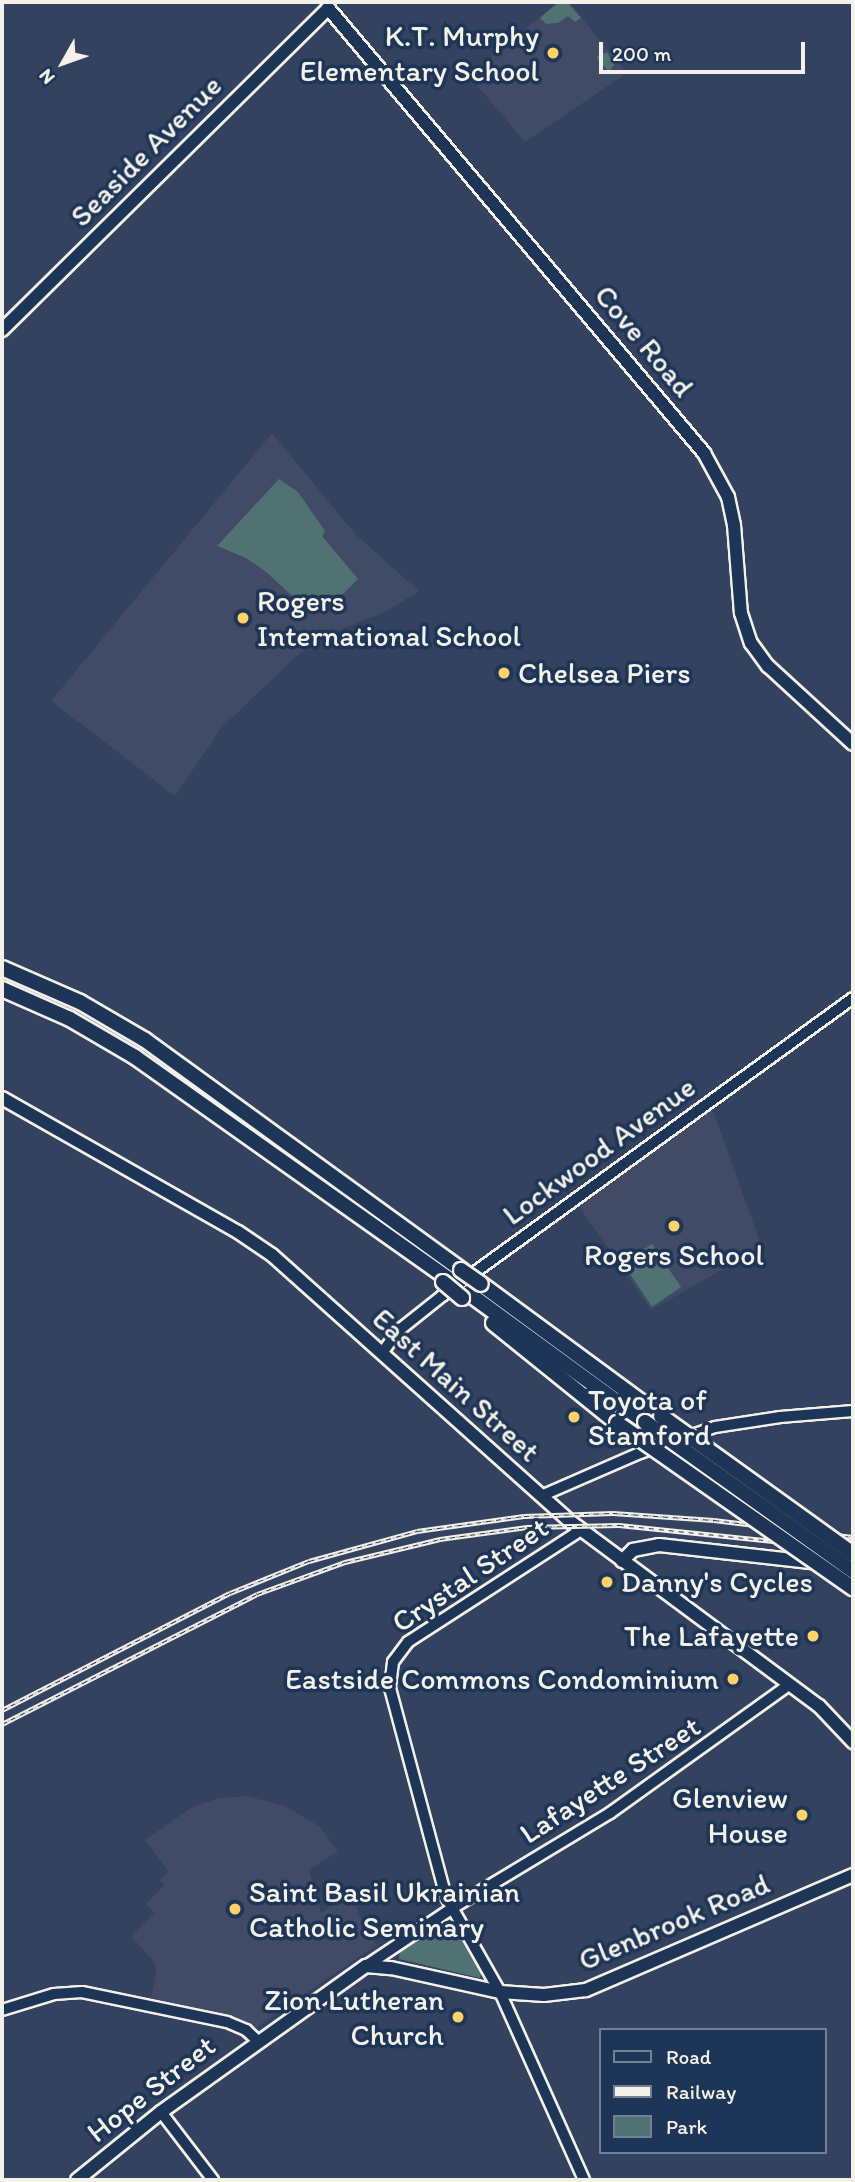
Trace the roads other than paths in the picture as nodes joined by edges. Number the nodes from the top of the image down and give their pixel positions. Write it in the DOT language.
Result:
graph roads {
  1 [pos="325,5"];
  2 [pos="2,330"];
  3 [pos="853,744"];
  4 [pos="2,968"];
  5 [pos="2,989"];
  6 [pos="853,998"];
  7 [pos="2,999"];
  8 [pos="92,1031"];
  9 [pos="2,1098"];
  10 [pos="470,1292"];
  11 [pos="382,1353"];
  12 [pos="567,1374"];
  13 [pos="853,1411"];
  14 [pos="745,1477"];
  15 [pos="541,1496"];
  16 [pos="581,1530"];
  17 [pos="853,1545"];
  18 [pos="853,1554"];
  19 [pos="622,1561"];
  20 [pos="853,1569"];
  21 [pos="853,1588"];
  22 [pos="790,1684"];
  23 [pos="853,1742"];
  24 [pos="853,1875"];
  25 [pos="451,1909"];
  26 [pos="366,1966"];
  27 [pos="500,1992"];
  28 [pos="2,2010"];
  29 [pos="258,2041"];
  30 [pos="161,2112"];
  31 [pos="77,2180"];
  32 [pos="213,2180"];
  33 [pos="584,2180"];
  1 -- 2 [label="main road, Seaside Avenue"];
  1 -- 3 [label="main road, Cove Road"];
  4 -- 10 [label="highway, bridge"];
  5 -- 8 [label="highway"];
  6 -- 11 [label="street, Lockwood Avenue"];
  7 -- 8 [label="highway"];
  8 -- 10 [label="highway, bridge"];
  9 -- 11 [label="main road, East Main Street"];
  10 -- 12 [label="highway"];
  10 -- 14 [label="highway, bridge"];
  11 -- 15 [label="main road, East Main Street"];
  12 -- 20 [label="highway, bridge"];
  12 -- 21 [label="highway, bridge"];
  13 -- 15 [label="street"];
  14 -- 17 [label="highway, bridge"];
  14 -- 18 [label="highway, bridge"];
  15 -- 16 [label="main road, East Main Street"];
  16 -- 19 [label="main road, East Main Street"];
  16 -- 25 [label="street, Crystal Street"];
  19 -- 20 [label="main road"];
  19 -- 22 [label="main road, East Main Street"];
  22 -- 23 [label="main road, East Main Street"];
  22 -- 25 [label="street, Lafayette Street"];
  24 -- 27 [label="main road, Glenbrook Road"];
  25 -- 26 [label="street, Lafayette Street"];
  25 -- 27 [label="street, Crystal Street"];
  26 -- 27 [label="main road, Glenbrook Road"];
  26 -- 29 [label="main road"];
  27 -- 33 [label="street, Crystal Street"];
  28 -- 29 [label="street"];
  29 -- 30 [label="main road, Hope Street"];
  30 -- 31 [label="main road, Hope Street"];
  30 -- 32 [label="street"];
}
